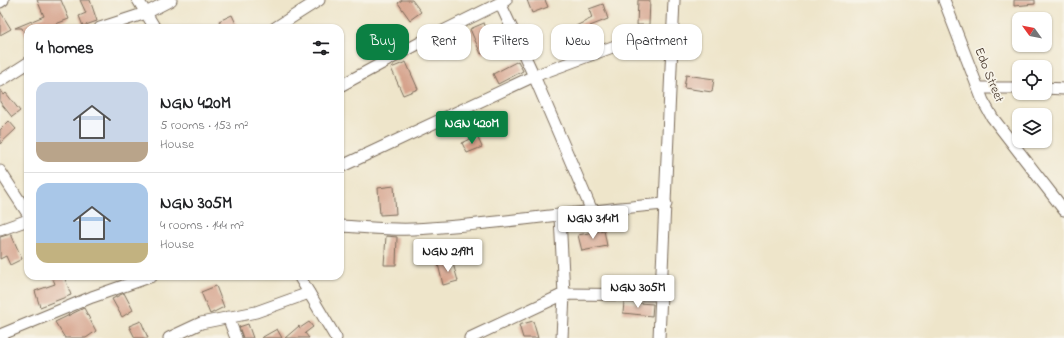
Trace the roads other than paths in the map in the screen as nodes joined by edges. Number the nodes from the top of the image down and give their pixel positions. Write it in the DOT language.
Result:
graph roads {
  1 [pos="4,0"];
  2 [pos="138,0"];
  3 [pos="171,0"];
  4 [pos="319,0"];
  5 [pos="674,0"];
  6 [pos="944,0"];
  7 [pos="0,2"];
  8 [pos="503,2"];
  9 [pos="146,13"];
  10 [pos="112,24"];
  11 [pos="153,24"];
  12 [pos="281,24"];
  13 [pos="673,24"];
  14 [pos="612,47"];
  15 [pos="671,60"];
  16 [pos="24,66"];
  17 [pos="534,76"];
  18 [pos="0,81"];
  19 [pos="344,84"];
  20 [pos="979,88"];
  21 [pos="1012,88"];
  22 [pos="1052,88"];
  23 [pos="1064,88"];
  24 [pos="344,165"];
  25 [pos="0,170"];
  26 [pos="666,204"];
  27 [pos="24,208"];
  28 [pos="1064,210"];
  29 [pos="592,211"];
  30 [pos="560,216"];
  31 [pos="24,221"];
  32 [pos="344,226"];
  33 [pos="0,230"];
  34 [pos="141,280"];
  35 [pos="301,280"];
  36 [pos="309,293"];
  37 [pos="564,294"];
  38 [pos="660,295"];
  39 [pos="228,317"];
  40 [pos="0,335"];
  41 [pos="169,338"];
  42 [pos="236,338"];
  43 [pos="336,338"];
  44 [pos="470,338"];
  45 [pos="562,338"];
  46 [pos="659,338"];
  1 -- 7 [label="street"];
  2 -- 9 [label="street"];
  3 -- 9 [label="street"];
  4 -- 12 [label="street"];
  5 -- 13 [label="street"];
  6 -- 20 [label="street, Edo Street"];
  8 -- 17 [label="street"];
  8 -- 19 [label="street"];
  9 -- 10 [label="street"];
  9 -- 11 [label="street"];
  14 -- 17 [label="street"];
  15 -- 26 [label="street"];
  16 -- 18 [label="street"];
  17 -- 24 [label="street"];
  17 -- 29 [label="street"];
  20 -- 21 [label="street"];
  20 -- 28 [label="street, Edo Street"];
  22 -- 23 [label="street"];
  25 -- 27 [label="street"];
  26 -- 29 [label="street"];
  26 -- 38 [label="street"];
  29 -- 30 [label="street"];
  30 -- 32 [label="street"];
  30 -- 37 [label="street"];
  31 -- 33 [label="street"];
  34 -- 40 [label="street"];
  35 -- 36 [label="street"];
  36 -- 39 [label="street"];
  36 -- 43 [label="street"];
  37 -- 38 [label="street"];
  37 -- 44 [label="street"];
  37 -- 45 [label="street"];
  38 -- 46 [label="street"];
  39 -- 41 [label="street"];
  39 -- 42 [label="street"];
}
